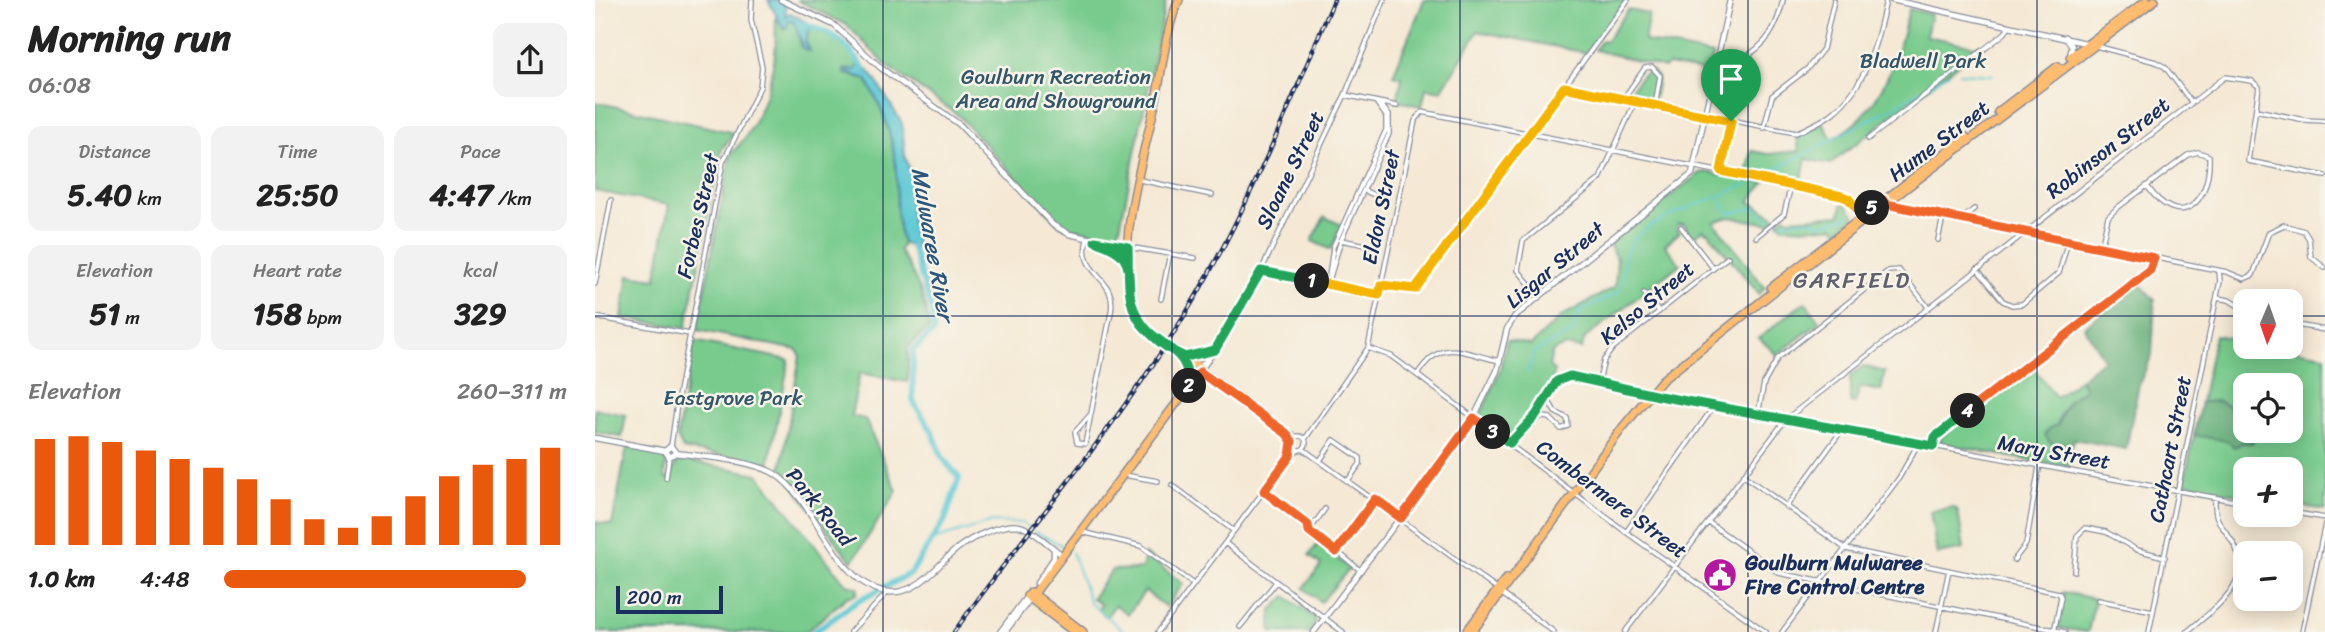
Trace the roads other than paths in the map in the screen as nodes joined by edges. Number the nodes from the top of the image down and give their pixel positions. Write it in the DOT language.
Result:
graph roads {
  1 [pos="752,0"];
  2 [pos="781,0"];
  3 [pos="1179,0"];
  4 [pos="1384,0"];
  5 [pos="1629,0"];
  6 [pos="1730,0"];
  7 [pos="1783,0"];
  8 [pos="1834,0"];
  9 [pos="1886,0"];
  10 [pos="1892,0"];
  11 [pos="1927,0"];
  12 [pos="2147,0"];
  13 [pos="2155,0"];
  14 [pos="1924,6"];
  15 [pos="2010,24"];
  16 [pos="2062,35"];
  17 [pos="2091,44"];
  18 [pos="1719,55"];
  19 [pos="2070,58"];
  20 [pos="1564,87"];
  21 [pos="1345,95"];
  22 [pos="1622,99"];
  23 [pos="1378,102"];
  24 [pos="1635,102"];
  25 [pos="2192,103"];
  26 [pos="1397,106"];
  27 [pos="1655,106"];
  28 [pos="2256,110"];
  29 [pos="1706,116"];
  30 [pos="1731,121"];
  31 [pos="2325,121"];
  32 [pos="1764,128"];
  33 [pos="1532,132"];
  34 [pos="1868,139"];
  35 [pos="1613,150"];
  36 [pos="1696,166"];
  37 [pos="1721,171"];
  38 [pos="2325,176"];
  39 [pos="1140,180"];
  40 [pos="1791,185"];
  41 [pos="2147,186"];
  42 [pos="1365,191"];
  43 [pos="1212,194"];
  44 [pos="1379,197"];
  45 [pos="611,200"];
  46 [pos="1885,202"];
  47 [pos="1974,209"];
  48 [pos="1862,216"];
  49 [pos="1943,217"];
  50 [pos="1961,220"];
  51 [pos="1681,227"];
  52 [pos="2005,229"];
  53 [pos="2024,232"];
  54 [pos="1756,237"];
  55 [pos="1087,240"];
  56 [pos="1341,240"];
  57 [pos="1938,240"];
  58 [pos="1095,241"];
  59 [pos="2068,242"];
  60 [pos="2008,245"];
  61 [pos="1371,246"];
  62 [pos="1128,247"];
  63 [pos="2101,248"];
  64 [pos="1170,253"];
  65 [pos="1728,257"];
  66 [pos="1195,258"];
  67 [pos="2154,258"];
  68 [pos="1713,268"];
  69 [pos="2325,268"];
  70 [pos="1129,269"];
  71 [pos="1977,269"];
  72 [pos="1261,271"];
  73 [pos="2219,271"];
  74 [pos="595,284"];
  75 [pos="1328,284"];
  76 [pos="1381,285"];
  77 [pos="1644,293"];
  78 [pos="1379,295"];
  79 [pos="1539,296"];
  80 [pos="2217,298"];
  81 [pos="1161,299"];
  82 [pos="2233,302"];
  83 [pos="1928,307"];
  84 [pos="1659,312"];
  85 [pos="595,317"];
  86 [pos="2303,326"];
  87 [pos="2325,330"];
  88 [pos="690,334"];
  89 [pos="1368,348"];
  90 [pos="1213,351"];
  91 [pos="1180,355"];
  92 [pos="1500,361"];
  93 [pos="1200,369"];
  94 [pos="1417,375"];
  95 [pos="1599,381"];
  96 [pos="1187,386"];
  97 [pos="1648,392"];
  98 [pos="1548,398"];
  99 [pos="1714,406"];
  100 [pos="1091,414"];
  101 [pos="1758,414"];
  102 [pos="1536,415"];
  103 [pos="1474,418"];
  104 [pos="1786,419"];
  105 [pos="1842,430"];
  106 [pos="595,438"];
  107 [pos="1299,443"];
  108 [pos="1510,443"];
  109 [pos="1918,444"];
  110 [pos="671,446"];
  111 [pos="1933,446"];
  112 [pos="665,451"];
  113 [pos="676,453"];
  114 [pos="669,457"];
  115 [pos="1321,459"];
  116 [pos="2039,467"];
  117 [pos="1122,474"];
  118 [pos="1743,475"];
  119 [pos="666,478"];
  120 [pos="1349,480"];
  121 [pos="1158,481"];
  122 [pos="1173,485"];
  123 [pos="1264,491"];
  124 [pos="2177,491"];
  125 [pos="1573,492"];
  126 [pos="2215,497"];
  127 [pos="1375,499"];
  128 [pos="2233,501"];
  129 [pos="1786,507"];
  130 [pos="1325,509"];
  131 [pos="2303,514"];
  132 [pos="1401,518"];
  133 [pos="2325,518"];
  134 [pos="1708,522"];
  135 [pos="2325,524"];
  136 [pos="1234,531"];
  137 [pos="1309,531"];
  138 [pos="1080,532"];
  139 [pos="1626,532"];
  140 [pos="1225,543"];
  141 [pos="1053,548"];
  142 [pos="1846,549"];
  143 [pos="1336,552"];
  144 [pos="1062,555"];
  145 [pos="2165,557"];
  146 [pos="2014,560"];
  147 [pos="1674,566"];
  148 [pos="1051,569"];
  149 [pos="1949,569"];
  150 [pos="1361,571"];
  151 [pos="2074,571"];
  152 [pos="1276,582"];
  153 [pos="1822,582"];
  154 [pos="1037,583"];
  155 [pos="1193,585"];
  156 [pos="888,592"];
  157 [pos="1499,592"];
  158 [pos="1030,595"];
  159 [pos="2098,600"];
  160 [pos="1942,606"];
  161 [pos="2153,611"];
  162 [pos="1325,618"];
  163 [pos="1240,627"];
  164 [pos="1072,628"];
  165 [pos="2054,631"];
  166 [pos="850,632"];
  167 [pos="1002,632"];
  168 [pos="1083,632"];
  169 [pos="1158,632"];
  170 [pos="1314,632"];
  171 [pos="1343,632"];
  172 [pos="1466,632"];
  173 [pos="1472,632"];
  174 [pos="1554,632"];
  175 [pos="1625,632"];
  176 [pos="1766,632"];
  177 [pos="1782,632"];
  178 [pos="1936,632"];
  179 [pos="2065,632"];
  180 [pos="2149,632"];
  181 [pos="2187,632"];
  182 [pos="2302,632"];
  1 -- 88 [label="street, Forbes Street"];
  2 -- 55 [label="street"];
  3 -- 39 [label="main road"];
  4 -- 21 [label="street, Sloane Street"];
  5 -- 20 [label="street"];
  6 -- 18 [label="street"];
  7 -- 18 [label="street"];
  8 -- 32 [label="street"];
  9 -- 32 [label="street"];
  10 -- 14 [label="street"];
  11 -- 14 [label="street"];
  12 -- 17 [label="main road, Hume Street"];
  13 -- 17 [label="main road, Hume Street"];
  14 -- 15 [label="street"];
  15 -- 16 [label="street"];
  15 -- 34 [label="street"];
  16 -- 17 [label="street"];
  16 -- 19 [label="street"];
  17 -- 19 [label="main road, Hume Street"];
  17 -- 25 [label="street"];
  17 -- 46 [label="main road, Hume Street"];
  18 -- 29 [label="street"];
  19 -- 46 [label="main road, Hume Street"];
  20 -- 22 [label="street"];
  20 -- 33 [label="street"];
  21 -- 23 [label="street"];
  21 -- 72 [label="street, Sloane Street"];
  22 -- 24 [label="street"];
  22 -- 27 [label="street"];
  23 -- 26 [label="street"];
  23 -- 42 [label="street"];
  23 -- 75 [label="street"];
  24 -- 27 [label="street"];
  24 -- 35 [label="street"];
  25 -- 28 [label="street, Robinson Street"];
  25 -- 53 [label="street, Robinson Street"];
  27 -- 29 [label="street"];
  28 -- 31 [label="street"];
  28 -- 38 [label="street"];
  29 -- 30 [label="street"];
  29 -- 36 [label="street"];
  30 -- 32 [label="street"];
  30 -- 37 [label="street"];
  33 -- 35 [label="street"];
  33 -- 76 [label="street"];
  33 -- 76 [label="street, Eldon Street"];
  35 -- 36 [label="street"];
  35 -- 79 [label="street"];
  36 -- 37 [label="street"];
  36 -- 79 [label="street, Lisgar Street"];
  37 -- 40 [label="street"];
  39 -- 43 [label="street"];
  39 -- 62 [label="main road"];
  40 -- 48 [label="street"];
  40 -- 54 [label="street"];
  41 -- 41 [label="street"];
  41 -- 63 [label="street"];
  42 -- 44 [label="street"];
  42 -- 56 [label="street"];
  45 -- 74 [label="street"];
  46 -- 48 [label="main road, Hume Street"];
  46 -- 49 [label="street"];
  46 -- 97 [label="main road, Hume Street"];
  47 -- 50 [label="street"];
  48 -- 97 [label="main road, Hume Street"];
  49 -- 50 [label="street"];
  49 -- 57 [label="street"];
  50 -- 52 [label="street"];
  51 -- 68 [label="street"];
  52 -- 53 [label="street"];
  52 -- 60 [label="street"];
  53 -- 59 [label="street"];
  53 -- 60 [label="street, Robinson Street"];
  55 -- 58 [label="street"];
  55 -- 100 [label="street"];
  56 -- 61 [label="street"];
  56 -- 75 [label="street"];
  58 -- 62 [label="street"];
  58 -- 70 [label="street"];
  59 -- 63 [label="street"];
  59 -- 71 [label="street"];
  60 -- 71 [label="street, Robinson Street"];
  62 -- 64 [label="street"];
  62 -- 70 [label="main road"];
  63 -- 67 [label="street"];
  64 -- 66 [label="street"];
  64 -- 81 [label="street"];
  65 -- 68 [label="street, Kelso Street"];
  67 -- 73 [label="street"];
  67 -- 111 [label="street"];
  68 -- 84 [label="street, Kelso Street"];
  69 -- 73 [label="street"];
  70 -- 91 [label="main road, bridge"];
  71 -- 83 [label="street, Robinson Street"];
  72 -- 75 [label="street"];
  72 -- 90 [label="street, Sloane Street"];
  73 -- 80 [label="street, Cathcart Street"];
  75 -- 78 [label="street"];
  76 -- 78 [label="street, Eldon Street"];
  77 -- 84 [label="street"];
  78 -- 89 [label="street, Eldon Street"];
  79 -- 92 [label="street, Lisgar Street"];
  80 -- 82 [label="street"];
  80 -- 124 [label="street, Cathcart Street"];
  83 -- 101 [label="street"];
  83 -- 104 [label="street, Robinson Street"];
  84 -- 95 [label="street, Kelso Street"];
  85 -- 88 [label="street"];
  86 -- 87 [label="street"];
  88 -- 110 [label="street, Forbes Street"];
  89 -- 94 [label="street, Combermere Street"];
  89 -- 107 [label="street"];
  90 -- 91 [label="main road"];
  90 -- 93 [label="street, Sloane Street"];
  91 -- 93 [label="main road"];
  91 -- 96 [label="main road"];
  92 -- 94 [label="street"];
  92 -- 103 [label="street, Lisgar Street"];
  93 -- 96 [label="main road, Sloane Street"];
  93 -- 107 [label="street"];
  94 -- 103 [label="street, Combermere Street"];
  95 -- 97 [label="street, Mary Street"];
  95 -- 98 [label="street, Mary Street"];
  96 -- 117 [label="main road, Sloane Street"];
  97 -- 99 [label="street, Mary Street"];
  97 -- 125 [label="main road, Hume Street"];
  98 -- 102 [label="street"];
  98 -- 102 [label="street"];
  99 -- 101 [label="street, Mary Street"];
  99 -- 139 [label="street"];
  100 -- 100 [label="street"];
  101 -- 104 [label="street, Mary Street"];
  102 -- 108 [label="street"];
  103 -- 108 [label="street, Combermere Street"];
  103 -- 132 [label="street, Lisgar Street"];
  104 -- 105 [label="street, Mary Street"];
  104 -- 118 [label="street, Robinson Street"];
  105 -- 109 [label="street, Mary Street"];
  105 -- 129 [label="street"];
  106 -- 112 [label="street"];
  107 -- 115 [label="street"];
  107 -- 123 [label="street"];
  108 -- 125 [label="street, Combermere Street"];
  109 -- 111 [label="street, Mary Street"];
  109 -- 142 [label="street"];
  110 -- 112 [label="street"];
  110 -- 113 [label="street"];
  111 -- 116 [label="street, Mary Street"];
  112 -- 114 [label="street"];
  113 -- 114 [label="street"];
  113 -- 156 [label="street, Park Road"];
  114 -- 119 [label="street"];
  115 -- 120 [label="street"];
  115 -- 120 [label="street"];
  116 -- 124 [label="street, Mary Street"];
  116 -- 146 [label="street"];
  117 -- 121 [label="street"];
  117 -- 138 [label="main road, Sloane Street"];
  118 -- 129 [label="street"];
  118 -- 134 [label="street, Robinson Street"];
  120 -- 127 [label="street"];
  122 -- 136 [label="street"];
  123 -- 136 [label="street"];
  123 -- 137 [label="street"];
  124 -- 126 [label="street, Mary Street"];
  124 -- 145 [label="street, Cathcart Street"];
  125 -- 139 [label="street, Combermere Street"];
  125 -- 157 [label="main road, Hume Street"];
  126 -- 128 [label="street, Mary Street"];
  126 -- 181 [label="street"];
  127 -- 132 [label="street"];
  127 -- 143 [label="street"];
  129 -- 142 [label="street"];
  130 -- 137 [label="street"];
  131 -- 133 [label="street"];
  132 -- 150 [label="street, Lisgar Street"];
  132 -- 157 [label="street"];
  134 -- 147 [label="street, Robinson Street"];
  134 -- 153 [label="street"];
  135 -- 182 [label="street"];
  136 -- 140 [label="street"];
  137 -- 143 [label="street"];
  138 -- 144 [label="main road, Sloane Street"];
  138 -- 155 [label="street"];
  139 -- 147 [label="street, Combermere Street"];
  140 -- 152 [label="street"];
  140 -- 155 [label="street"];
  141 -- 144 [label="street"];
  141 -- 154 [label="street"];
  141 -- 156 [label="street"];
  142 -- 149 [label="street"];
  142 -- 153 [label="street"];
  143 -- 150 [label="street"];
  144 -- 148 [label="main road, Sloane Street"];
  145 -- 151 [label="street"];
  145 -- 161 [label="street, Cathcart Street"];
  147 -- 175 [label="street, Robinson Street"];
  147 -- 176 [label="street, Combermere Street"];
  148 -- 154 [label="main road, Sloane Street"];
  148 -- 158 [label="main road, Sloane Street"];
  149 -- 160 [label="street"];
  149 -- 165 [label="street"];
  150 -- 162 [label="street, Lisgar Street"];
  152 -- 162 [label="street"];
  152 -- 163 [label="street"];
  153 -- 160 [label="street"];
  153 -- 177 [label="street"];
  154 -- 158 [label="main road, Sloane Street"];
  155 -- 169 [label="street"];
  156 -- 166 [label="street"];
  157 -- 172 [label="main road"];
  157 -- 173 [label="main road"];
  157 -- 174 [label="street"];
  158 -- 164 [label="main road"];
  158 -- 167 [label="street, Sloane Street"];
  159 -- 161 [label="street"];
  160 -- 165 [label="street"];
  160 -- 178 [label="street"];
  161 -- 180 [label="street, Cathcart Street"];
  162 -- 170 [label="street, Lisgar Street"];
  162 -- 171 [label="street"];
  164 -- 168 [label="main road"];
  165 -- 179 [label="street"];
}
